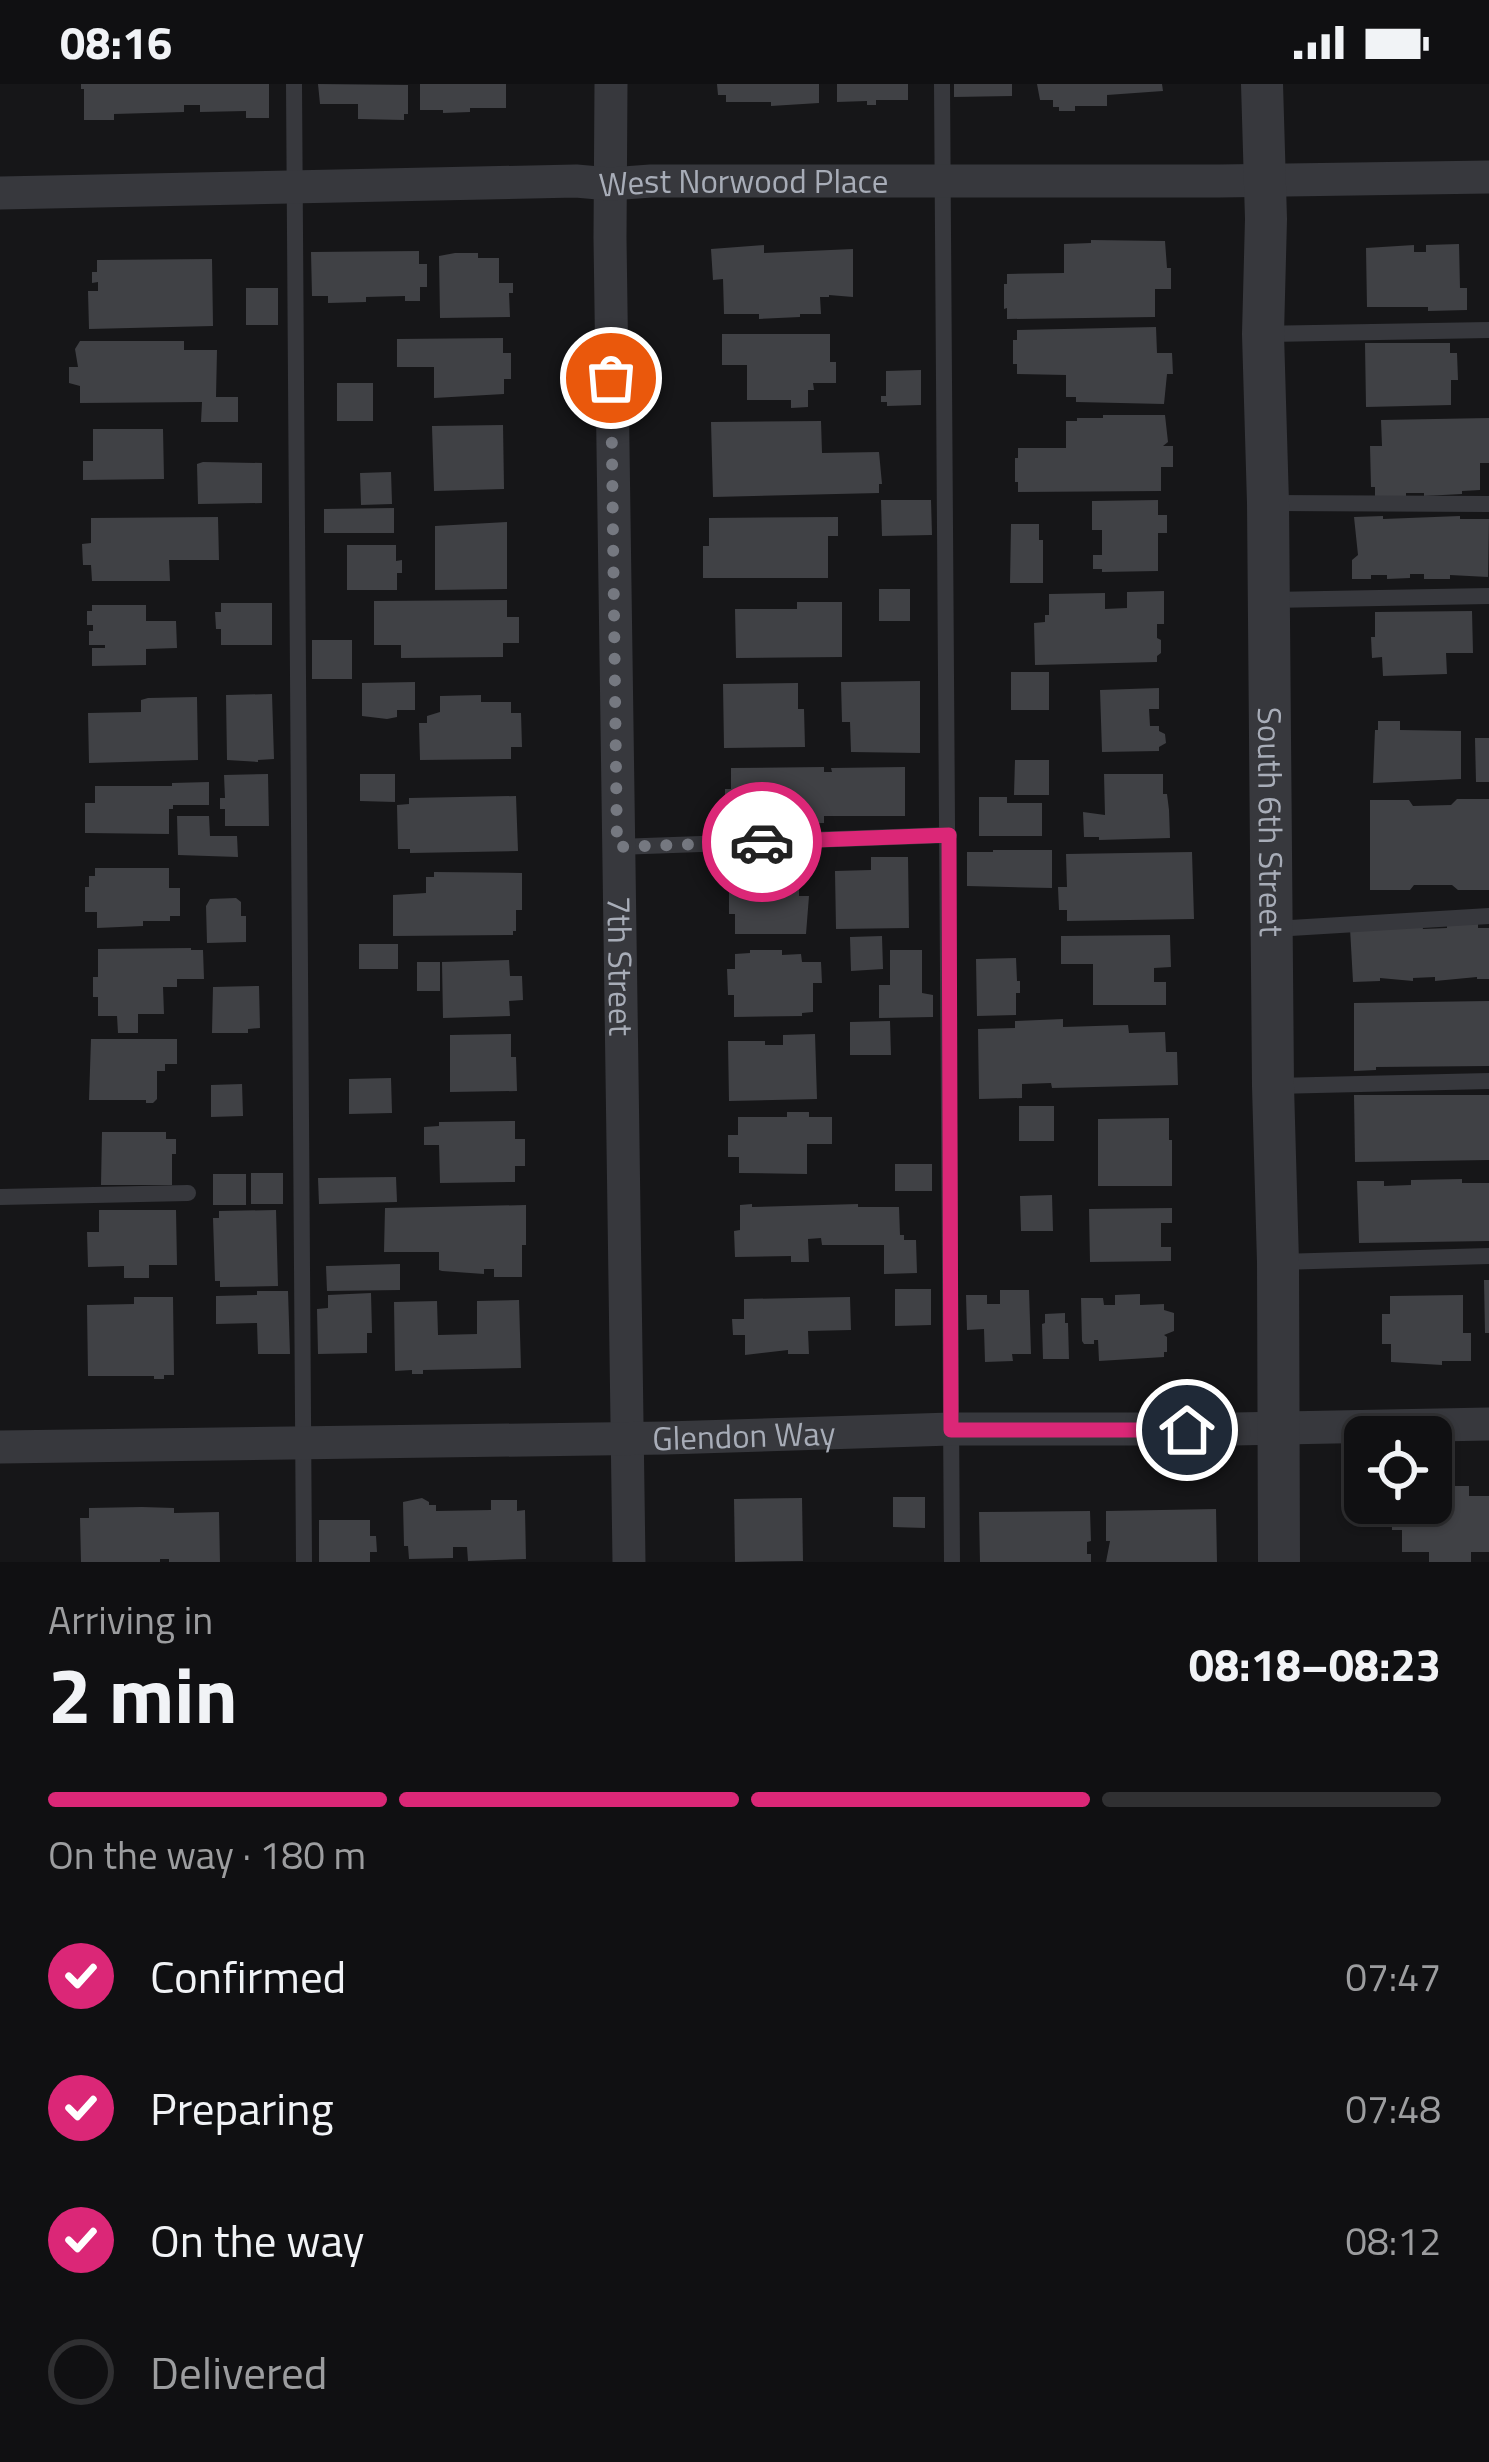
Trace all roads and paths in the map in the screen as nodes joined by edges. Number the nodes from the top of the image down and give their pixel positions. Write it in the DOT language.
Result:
graph roads {
  1 [pos="295,84"];
  2 [pos="611,84"];
  3 [pos="942,84"];
  4 [pos="1262,84"];
  5 [pos="1489,177"];
  6 [pos="943,179"];
  7 [pos="1265,179"];
  8 [pos="610,184"];
  9 [pos="294,187"];
  10 [pos="0,194"];
  11 [pos="1489,331"];
  12 [pos="1263,334"];
  13 [pos="1268,503"];
  14 [pos="1489,504"];
  15 [pos="1489,596"];
  16 [pos="1268,600"];
  17 [pos="949,835"];
  18 [pos="617,847"];
  19 [pos="1489,916"];
  20 [pos="1273,929"];
  21 [pos="1489,1082"];
  22 [pos="1273,1086"];
  23 [pos="188,1193"];
  24 [pos="0,1197"];
  25 [pos="1489,1256"];
  26 [pos="1279,1262"];
  27 [pos="1489,1424"];
  28 [pos="1279,1428"];
  29 [pos="951,1430"];
  30 [pos="628,1437"];
  31 [pos="302,1442"];
  32 [pos="0,1447"];
  33 [pos="304,1562"];
  34 [pos="629,1562"];
  35 [pos="952,1562"];
  36 [pos="1279,1562"];
  1 -- 9 [label="lane"];
  2 -- 8 [label="street, 7th Street"];
  3 -- 6 [label="lane"];
  4 -- 7 [label="street, South 6th Street"];
  5 -- 7 [label="street, West Norwood Place"];
  6 -- 7 [label="street, West Norwood Place"];
  6 -- 8 [label="street, West Norwood Place"];
  6 -- 17 [label="lane"];
  7 -- 12 [label="street, South 6th Street"];
  8 -- 9 [label="street, West Norwood Place"];
  8 -- 18 [label="street, 7th Street"];
  9 -- 10 [label="street, West Norwood Place"];
  9 -- 31 [label="lane"];
  11 -- 12 [label="lane"];
  12 -- 13 [label="street, South 6th Street"];
  13 -- 14 [label="lane"];
  13 -- 16 [label="street, South 6th Street"];
  15 -- 16 [label="lane"];
  16 -- 20 [label="street, South 6th Street"];
  17 -- 18 [label="lane"];
  17 -- 29 [label="lane"];
  18 -- 30 [label="street, 7th Street"];
  19 -- 20 [label="lane"];
  20 -- 22 [label="street, South 6th Street"];
  21 -- 22 [label="lane"];
  22 -- 26 [label="street, South 6th Street"];
  23 -- 24 [label="lane"];
  25 -- 26 [label="lane"];
  26 -- 28 [label="street, South 6th Street"];
  27 -- 28 [label="street, Glendon Way"];
  28 -- 29 [label="street, Glendon Way"];
  28 -- 36 [label="street, South 6th Street"];
  29 -- 30 [label="street, Glendon Way"];
  29 -- 35 [label="lane"];
  30 -- 31 [label="street, Glendon Way"];
  30 -- 34 [label="street, 7th Street"];
  31 -- 32 [label="street, Glendon Way"];
  31 -- 33 [label="lane"];
}
